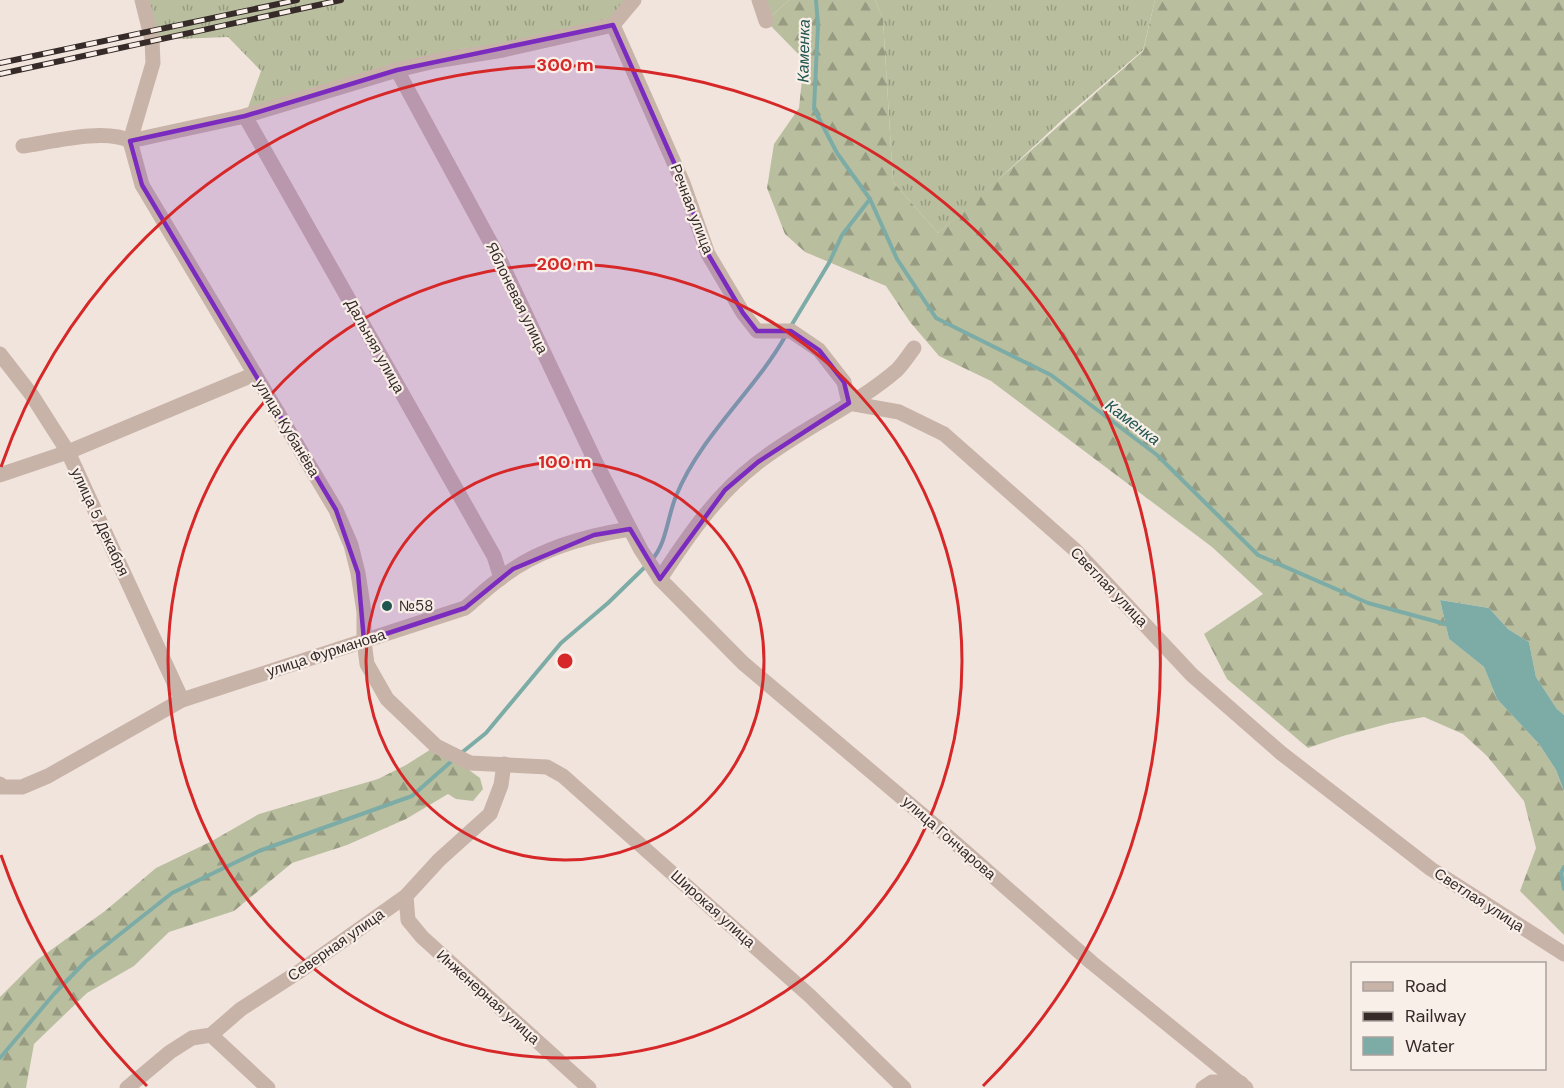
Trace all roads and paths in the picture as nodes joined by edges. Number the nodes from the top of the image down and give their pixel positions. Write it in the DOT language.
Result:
graph roads {
  1 [pos="142,0"];
  2 [pos="634,0"];
  3 [pos="759,0"];
  4 [pos="766,21"];
  5 [pos="613,25"];
  6 [pos="397,70"];
  7 [pos="245,116"];
  8 [pos="130,141"];
  9 [pos="22,146"];
  10 [pos="914,348"];
  11 [pos="0,354"];
  12 [pos="255,374"];
  13 [pos="849,403"];
  14 [pos="68,452"];
  15 [pos="0,475"];
  16 [pos="630,529"];
  17 [pos="641,550"];
  18 [pos="656,573"];
  19 [pos="501,578"];
  20 [pos="364,640"];
  21 [pos="182,700"];
  22 [pos="504,764"];
  23 [pos="0,784"];
  24 [pos="406,896"];
  25 [pos="1564,954"];
  26 [pos="211,1035"];
  27 [pos="1243,1086"];
  28 [pos="127,1088"];
  29 [pos="268,1088"];
  30 [pos="589,1088"];
  31 [pos="904,1088"];
  32 [pos="1203,1088"];
  1 -- 8 [label="street"];
  2 -- 5 [label="street"];
  3 -- 4 [label="street"];
  5 -- 6 [label="street"];
  5 -- 13 [label="street, Речная улица"];
  6 -- 7 [label="street"];
  6 -- 16 [label="street, Яблоневая улица"];
  7 -- 8 [label="street"];
  7 -- 19 [label="street, Дальняя улица"];
  8 -- 9 [label="street"];
  8 -- 12 [label="street, улица Кубанёва"];
  10 -- 13 [label="street"];
  11 -- 14 [label="street, улица 5 Декабря"];
  12 -- 14 [label="street"];
  12 -- 20 [label="street, улица Кубанёва"];
  13 -- 18 [label="street"];
  13 -- 25 [label="street, Светлая улица"];
  14 -- 15 [label="street"];
  14 -- 21 [label="street, улица 5 Декабря"];
  16 -- 17 [label="street, Яблоневая улица"];
  16 -- 19 [label="street, улица Фурманова"];
  17 -- 18 [label="street, улица Гончарова"];
  18 -- 27 [label="street, улица Гончарова"];
  19 -- 20 [label="street, улица Фурманова"];
  20 -- 21 [label="street, улица Фурманова"];
  20 -- 22 [label="street, улица Кубанёва"];
  21 -- 23 [label="street, улица Фурманова"];
  22 -- 24 [label="street, Северная улица"];
  22 -- 31 [label="street, Широкая улица"];
  24 -- 26 [label="street, Северная улица"];
  24 -- 30 [label="street, Инженерная улица"];
  26 -- 28 [label="street, Северная улица"];
  26 -- 29 [label="street"];
  27 -- 32 [label="street"];
}
